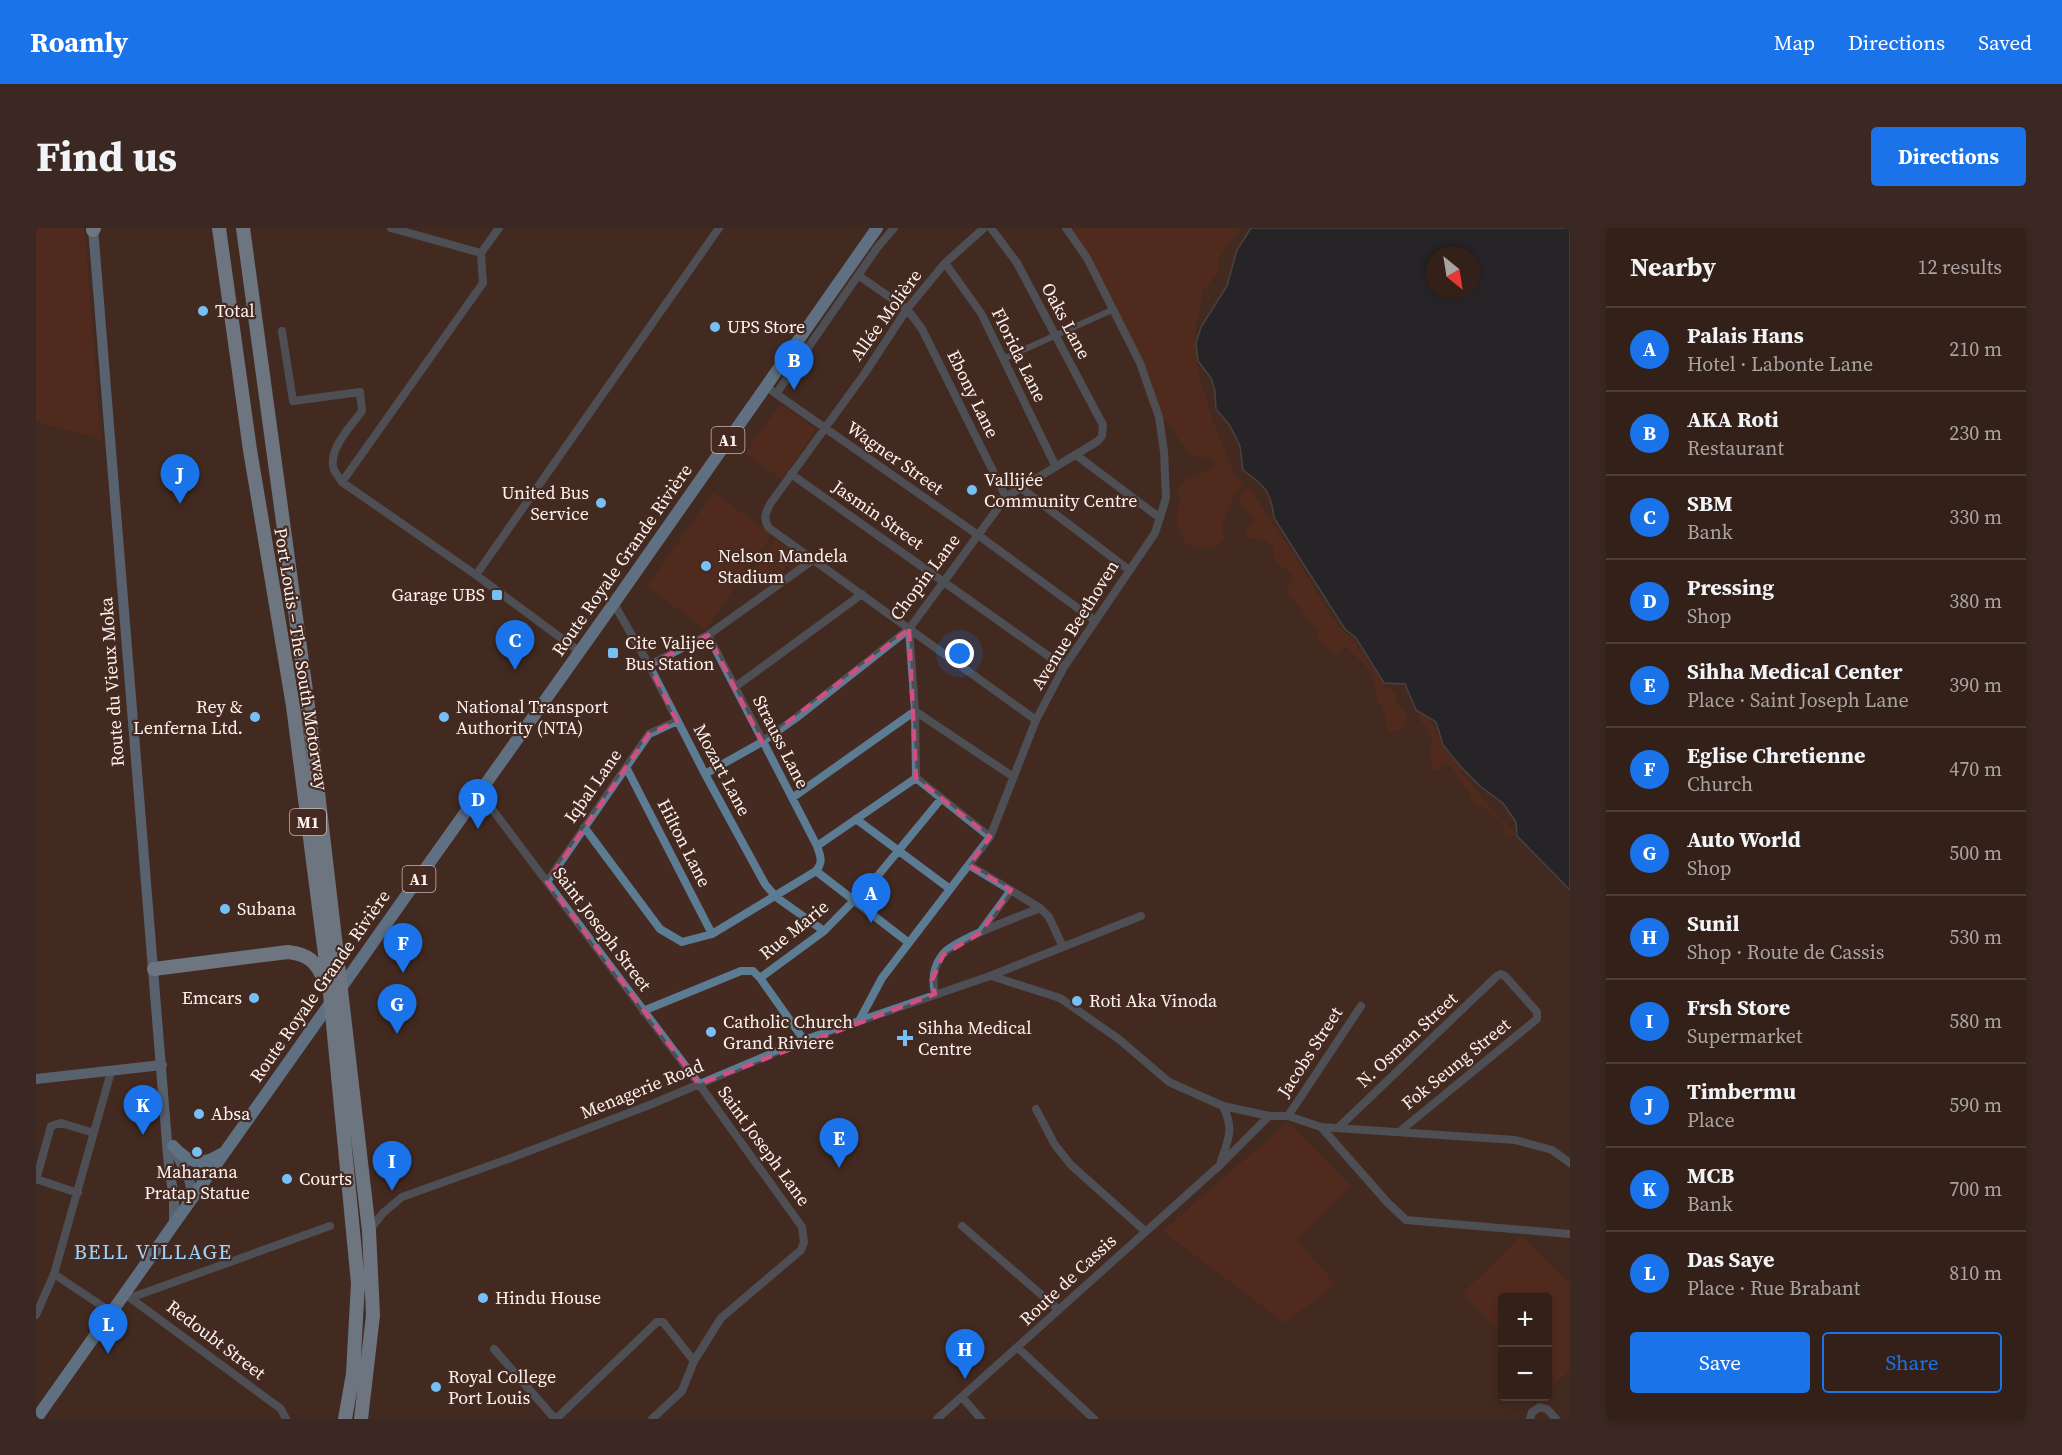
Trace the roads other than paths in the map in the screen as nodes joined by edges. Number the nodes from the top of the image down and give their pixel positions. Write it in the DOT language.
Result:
graph roads {
  1 [pos="219,228"];
  2 [pos="243,228"];
  3 [pos="391,228"];
  4 [pos="499,228"];
  5 [pos="719,228"];
  6 [pos="877,228"];
  7 [pos="894,228"];
  8 [pos="984,228"];
  9 [pos="991,228"];
  10 [pos="1066,228"];
  11 [pos="94,229"];
  12 [pos="481,253"];
  13 [pos="945,263"];
  14 [pos="859,276"];
  15 [pos="907,309"];
  16 [pos="1112,310"];
  17 [pos="282,331"];
  18 [pos="1055,336"];
  19 [pos="1003,359"];
  20 [pos="770,390"];
  21 [pos="824,429"];
  22 [pos="1102,434"];
  23 [pos="1076,455"];
  24 [pos="1056,467"];
  25 [pos="791,474"];
  26 [pos="342,482"];
  27 [pos="1021,488"];
  28 [pos="1006,496"];
  29 [pos="1160,518"];
  30 [pos="978,535"];
  31 [pos="813,560"];
  32 [pos="1129,570"];
  33 [pos="476,575"];
  34 [pos="945,582"];
  35 [pos="862,594"];
  36 [pos="614,604"];
  37 [pos="1094,620"];
  38 [pos="909,629"];
  39 [pos="708,635"];
  40 [pos="580,652"];
  41 [pos="650,665"];
  42 [pos="1064,667"];
  43 [pos="735,687"];
  44 [pos="915,711"];
  45 [pos="1036,720"];
  46 [pos="677,721"];
  47 [pos="762,742"];
  48 [pos="626,767"];
  49 [pos="705,774"];
  50 [pos="1012,776"];
  51 [pos="915,778"];
  52 [pos="480,793"];
  53 [pos="792,798"];
  54 [pos="941,799"];
  55 [pos="856,819"];
  56 [pos="584,827"];
  57 [pos="990,837"];
  58 [pos="818,846"];
  59 [pos="898,851"];
  60 [pos="969,865"];
  61 [pos="819,868"];
  62 [pos="547,882"];
  63 [pos="950,890"];
  64 [pos="1011,891"];
  65 [pos="776,897"];
  66 [pos="854,901"];
  67 [pos="1040,908"];
  68 [pos="1141,916"];
  69 [pos="824,931"];
  70 [pos="980,933"];
  71 [pos="712,934"];
  72 [pos="909,944"];
  73 [pos="1063,947"];
  74 [pos="154,969"];
  75 [pos="990,976"];
  76 [pos="760,978"];
  77 [pos="330,993"];
  78 [pos="935,994"];
  79 [pos="1361,1006"];
  80 [pos="643,1011"];
  81 [pos="859,1021"];
  82 [pos="1534,1022"];
  83 [pos="804,1040"];
  84 [pos="162,1065"];
  85 [pos="111,1072"];
  86 [pos="36,1079"];
  87 [pos="699,1084"];
  88 [pos="1223,1106"];
  89 [pos="1036,1109"];
  90 [pos="1269,1116"];
  91 [pos="1288,1116"];
  92 [pos="1321,1127"];
  93 [pos="1338,1127"];
  94 [pos="1399,1132"];
  95 [pos="94,1133"];
  96 [pos="166,1133"];
  97 [pos="172,1146"];
  98 [pos="223,1152"];
  99 [pos="1570,1163"];
  100 [pos="1220,1165"];
  101 [pos="36,1179"];
  102 [pos="78,1193"];
  103 [pos="193,1196"];
  104 [pos="174,1224"];
  105 [pos="330,1226"];
  106 [pos="962,1226"];
  107 [pos="369,1231"];
  108 [pos="1145,1231"];
  109 [pos="1570,1234"];
  110 [pos="54,1274"];
  111 [pos="128,1296"];
  112 [pos="1059,1310"];
  113 [pos="111,1312"];
  114 [pos="36,1315"];
  115 [pos="494,1348"];
  116 [pos="1018,1348"];
  117 [pos="694,1361"];
  118 [pos="962,1397"];
  119 [pos="286,1417"];
  120 [pos="36,1419"];
  121 [pos="345,1419"];
  122 [pos="361,1419"];
  123 [pos="556,1419"];
  124 [pos="652,1419"];
  125 [pos="937,1419"];
  126 [pos="981,1419"];
  127 [pos="1094,1419"];
  128 [pos="1530,1419"];
  129 [pos="1556,1419"];
  1 -- 77 [label="highway, Port Louis – The South Motorway / M1"];
  2 -- 107 [label="highway, Port Louis – The South Motorway / M1"];
  3 -- 12 [label="street"];
  4 -- 12 [label="street"];
  5 -- 33 [label="street"];
  6 -- 20 [label="main road, Route Royale Grande Rivière / A1"];
  7 -- 14 [label="street"];
  8 -- 13 [label="street, Allée Molière"];
  9 -- 18 [label="street, Oaks Lane"];
  10 -- 16 [label="street, Avenue Beethoven"];
  11 -- 74 [label="main road, Route du Vieux Moka"];
  12 -- 26 [label="street"];
  13 -- 15 [label="street, Allée Molière"];
  13 -- 19 [label="street, Florida Lane"];
  14 -- 15 [label="street"];
  14 -- 20 [label="street"];
  15 -- 21 [label="street, Allée Molière"];
  15 -- 28 [label="street, Ebony Lane"];
  16 -- 18 [label="street"];
  16 -- 29 [label="street, Avenue Beethoven"];
  17 -- 26 [label="street"];
  18 -- 19 [label="street"];
  18 -- 22 [label="street, Oaks Lane"];
  19 -- 24 [label="street, Florida Lane"];
  20 -- 21 [label="street, Wagner Street"];
  20 -- 36 [label="main road, Route Royale Grande Rivière / A1"];
  21 -- 25 [label="street, Allée Molière"];
  21 -- 30 [label="street, Wagner Street"];
  22 -- 23 [label="street, Chopin Lane"];
  23 -- 24 [label="street, Chopin Lane"];
  23 -- 29 [label="street"];
  24 -- 27 [label="street, Chopin Lane"];
  25 -- 31 [label="street, Allée Molière"];
  25 -- 34 [label="street, Jasmin Street"];
  26 -- 33 [label="street"];
  27 -- 28 [label="street, Chopin Lane"];
  27 -- 32 [label="street"];
  28 -- 30 [label="street, Chopin Lane"];
  29 -- 32 [label="street, Avenue Beethoven"];
  30 -- 34 [label="street, Chopin Lane"];
  30 -- 37 [label="street, Wagner Street"];
  31 -- 35 [label="street, Allée Molière"];
  31 -- 39 [label="street"];
  32 -- 37 [label="street, Avenue Beethoven"];
  33 -- 40 [label="street"];
  34 -- 38 [label="street, Chopin Lane"];
  34 -- 42 [label="street, Jasmin Street"];
  35 -- 38 [label="street, Allée Molière"];
  35 -- 43 [label="street"];
  36 -- 40 [label="main road, Route Royale Grande Rivière / A1"];
  36 -- 41 [label="street, Mozart Lane"];
  37 -- 42 [label="street, Avenue Beethoven"];
  38 -- 44 [label="street"];
  38 -- 45 [label="street, Allée Molière"];
  38 -- 47 [label="street, Chopin Lane"];
  39 -- 41 [label="street"];
  39 -- 43 [label="street, Strauss Lane"];
  40 -- 52 [label="main road, Route Royale Grande Rivière / A1"];
  41 -- 46 [label="street, Mozart Lane"];
  42 -- 45 [label="street, Avenue Beethoven"];
  43 -- 47 [label="street, Strauss Lane"];
  44 -- 50 [label="street"];
  44 -- 51 [label="street"];
  44 -- 53 [label="street"];
  45 -- 50 [label="street, Avenue Beethoven"];
  46 -- 48 [label="street, Iqbal Lane"];
  46 -- 49 [label="street, Mozart Lane"];
  47 -- 49 [label="street, Chopin Lane"];
  47 -- 53 [label="street, Strauss Lane"];
  48 -- 56 [label="street, Iqbal Lane"];
  48 -- 71 [label="street, Hilton Lane"];
  49 -- 65 [label="street, Mozart Lane"];
  50 -- 57 [label="street, Avenue Beethoven"];
  51 -- 54 [label="street"];
  51 -- 55 [label="street"];
  52 -- 62 [label="street, Saint Joseph Street"];
  52 -- 98 [label="main road, Route Royale Grande Rivière / A1"];
  53 -- 58 [label="street, Strauss Lane"];
  54 -- 57 [label="street"];
  54 -- 59 [label="street, Rue Marie"];
  55 -- 58 [label="street"];
  55 -- 59 [label="street"];
  56 -- 62 [label="street, Iqbal Lane"];
  56 -- 71 [label="street"];
  57 -- 60 [label="street, Avenue Beethoven"];
  58 -- 61 [label="street, Strauss Lane"];
  59 -- 63 [label="street"];
  59 -- 66 [label="street, Rue Marie"];
  60 -- 63 [label="street, Avenue Beethoven"];
  60 -- 64 [label="street"];
  61 -- 65 [label="street"];
  61 -- 66 [label="street"];
  62 -- 80 [label="street, Saint Joseph Street"];
  63 -- 72 [label="street, Avenue Beethoven"];
  64 -- 67 [label="street"];
  64 -- 70 [label="street"];
  65 -- 69 [label="street, Mozart Lane"];
  65 -- 71 [label="street"];
  66 -- 69 [label="street, Rue Marie"];
  66 -- 72 [label="street"];
  67 -- 70 [label="street"];
  67 -- 73 [label="street"];
  68 -- 73 [label="street, Menagerie Road"];
  69 -- 76 [label="street, Rue Marie"];
  70 -- 78 [label="street"];
  72 -- 81 [label="street, Avenue Beethoven"];
  73 -- 75 [label="street, Menagerie Road"];
  74 -- 77 [label="highway"];
  74 -- 84 [label="main road, Route du Vieux Moka"];
  75 -- 78 [label="street, Menagerie Road"];
  75 -- 88 [label="street"];
  76 -- 80 [label="street"];
  76 -- 83 [label="street"];
  77 -- 121 [label="highway, Port Louis – The South Motorway / M1"];
  78 -- 81 [label="street, Menagerie Road"];
  79 -- 91 [label="street, Jacobs Street"];
  80 -- 87 [label="street, Saint Joseph Street"];
  81 -- 83 [label="street, Menagerie Road"];
  82 -- 93 [label="street, N. Osman Street"];
  82 -- 94 [label="street, Fok Seung Street"];
  83 -- 87 [label="street, Menagerie Road"];
  84 -- 85 [label="main road"];
  84 -- 96 [label="main road, Route du Vieux Moka"];
  85 -- 86 [label="main road"];
  85 -- 95 [label="street"];
  87 -- 107 [label="street, Menagerie Road"];
  87 -- 117 [label="street, Saint Joseph Lane"];
  88 -- 90 [label="street"];
  88 -- 100 [label="street"];
  89 -- 108 [label="street"];
  90 -- 91 [label="street"];
  90 -- 100 [label="street, Route de Cassis"];
  91 -- 92 [label="street"];
  92 -- 93 [label="street"];
  92 -- 109 [label="street"];
  93 -- 94 [label="street"];
  94 -- 99 [label="street"];
  95 -- 101 [label="street"];
  95 -- 102 [label="street"];
  96 -- 97 [label="main road, Route du Vieux Moka"];
  96 -- 104 [label="main road, Route du Vieux Moka"];
  97 -- 98 [label="main road"];
  97 -- 103 [label="main road, Route du Vieux Moka"];
  98 -- 103 [label="main road, Route Royale Grande Rivière / A1"];
  100 -- 108 [label="street, Route de Cassis"];
  101 -- 102 [label="street"];
  102 -- 110 [label="street"];
  103 -- 104 [label="main road, Route Royale Grande Rivière / A1"];
  104 -- 111 [label="main road, Route Royale Grande Rivière / A1"];
  105 -- 111 [label="street"];
  106 -- 112 [label="street"];
  107 -- 122 [label="highway, Port Louis – The South Motorway / M1"];
  108 -- 112 [label="street, Route de Cassis"];
  110 -- 113 [label="street"];
  110 -- 114 [label="street"];
  111 -- 113 [label="main road, A1"];
  111 -- 119 [label="street, Redoubt Street"];
  112 -- 116 [label="street, Route de Cassis"];
  113 -- 120 [label="main road, A1"];
  115 -- 123 [label="street"];
  116 -- 118 [label="street, Route de Cassis"];
  116 -- 127 [label="street"];
  117 -- 123 [label="street"];
  117 -- 124 [label="street, Saint Joseph Lane"];
  118 -- 125 [label="street, Route de Cassis"];
  118 -- 126 [label="street"];
  128 -- 129 [label="street"];
}
